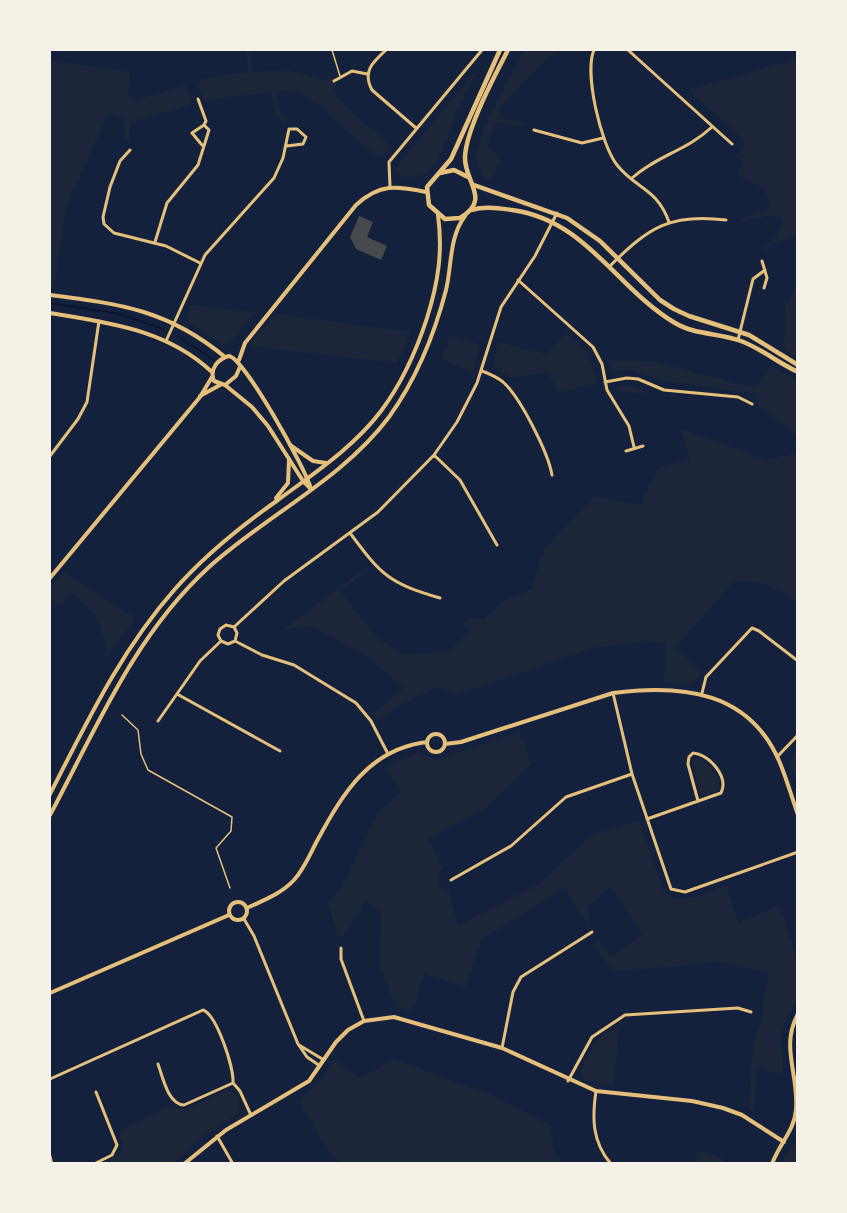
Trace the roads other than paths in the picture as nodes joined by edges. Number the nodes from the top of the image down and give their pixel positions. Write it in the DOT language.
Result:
graph roads {
  1 [pos="332,50"];
  2 [pos="386,50"];
  3 [pos="482,50"];
  4 [pos="500,50"];
  5 [pos="508,50"];
  6 [pos="594,50"];
  7 [pos="628,50"];
  8 [pos="367,74"];
  9 [pos="341,77"];
  10 [pos="334,81"];
  11 [pos="198,99"];
  12 [pos="204,125"];
  13 [pos="712,127"];
  14 [pos="417,128"];
  15 [pos="534,130"];
  16 [pos="603,138"];
  17 [pos="732,144"];
  18 [pos="202,145"];
  19 [pos="286,146"];
  20 [pos="130,150"];
  21 [pos="438,174"];
  22 [pos="469,177"];
  23 [pos="632,178"];
  24 [pos="474,185"];
  25 [pos="390,187"];
  26 [pos="426,192"];
  27 [pos="469,212"];
  28 [pos="557,213"];
  29 [pos="438,215"];
  30 [pos="726,220"];
  31 [pos="552,222"];
  32 [pos="669,222"];
  33 [pos="155,243"];
  34 [pos="618,258"];
  35 [pos="762,261"];
  36 [pos="200,263"];
  37 [pos="611,266"];
  38 [pos="765,270"];
  39 [pos="518,280"];
  40 [pos="764,288"];
  41 [pos="50,295"];
  42 [pos="50,314"];
  43 [pos="99,321"];
  44 [pos="176,322"];
  45 [pos="740,331"];
  46 [pos="738,340"];
  47 [pos="166,341"];
  48 [pos="225,357"];
  49 [pos="239,364"];
  50 [pos="798,365"];
  51 [pos="482,371"];
  52 [pos="798,372"];
  53 [pos="212,374"];
  54 [pos="605,382"];
  55 [pos="223,385"];
  56 [pos="200,397"];
  57 [pos="752,404"];
  58 [pos="290,445"];
  59 [pos="643,446"];
  60 [pos="634,447"];
  61 [pos="626,452"];
  62 [pos="434,455"];
  63 [pos="50,456"];
  64 [pos="289,460"];
  65 [pos="327,463"];
  66 [pos="552,475"];
  67 [pos="308,477"];
  68 [pos="303,481"];
  69 [pos="311,489"];
  70 [pos="270,505"];
  71 [pos="350,533"];
  72 [pos="497,544"];
  73 [pos="50,578"];
  74 [pos="440,598"];
  75 [pos="234,627"];
  76 [pos="235,641"];
  77 [pos="221,642"];
  78 [pos="798,661"];
  79 [pos="613,693"];
  80 [pos="702,693"];
  81 [pos="177,694"];
  82 [pos="122,715"];
  83 [pos="158,721"];
  84 [pos="798,735"];
  85 [pos="427,742"];
  86 [pos="445,744"];
  87 [pos="280,751"];
  88 [pos="388,754"];
  89 [pos="777,757"];
  90 [pos="632,774"];
  91 [pos="50,794"];
  92 [pos="698,801"];
  93 [pos="50,815"];
  94 [pos="798,815"];
  95 [pos="647,819"];
  96 [pos="798,852"];
  97 [pos="451,880"];
  98 [pos="230,888"];
  99 [pos="247,908"];
  100 [pos="229,915"];
  101 [pos="244,919"];
  102 [pos="592,932"];
  103 [pos="341,948"];
  104 [pos="50,993"];
  105 [pos="752,1012"];
  106 [pos="798,1014"];
  107 [pos="364,1022"];
  108 [pos="298,1044"];
  109 [pos="502,1048"];
  110 [pos="324,1060"];
  111 [pos="158,1064"];
  112 [pos="320,1066"];
  113 [pos="50,1079"];
  114 [pos="568,1081"];
  115 [pos="233,1083"];
  116 [pos="596,1091"];
  117 [pos="96,1092"];
  118 [pos="251,1115"];
  119 [pos="217,1136"];
  120 [pos="784,1142"];
  121 [pos="50,1156"];
  122 [pos="52,1164"];
  123 [pos="94,1164"];
  124 [pos="184,1164"];
  125 [pos="233,1164"];
  126 [pos="611,1164"];
  127 [pos="772,1164"];
  1 -- 9 [label="lane"];
  2 -- 8 [label="street"];
  3 -- 14 [label="street"];
  4 -- 21 [label="main road"];
  5 -- 22 [label="main road"];
  6 -- 16 [label="street"];
  7 -- 13 [label="street"];
  8 -- 9 [label="street"];
  8 -- 14 [label="street"];
  9 -- 10 [label="street"];
  11 -- 12 [label="street"];
  12 -- 18 [label="street"];
  12 -- 18 [label="street"];
  13 -- 17 [label="street"];
  13 -- 23 [label="street"];
  14 -- 25 [label="street"];
  15 -- 16 [label="street"];
  16 -- 23 [label="street"];
  18 -- 33 [label="street"];
  19 -- 19 [label="street"];
  19 -- 36 [label="street"];
  20 -- 33 [label="street"];
  21 -- 22 [label="main road"];
  21 -- 26 [label="main road"];
  22 -- 24 [label="main road"];
  23 -- 32 [label="street"];
  24 -- 27 [label="main road"];
  24 -- 28 [label="main road"];
  25 -- 26 [label="street"];
  25 -- 49 [label="street"];
  26 -- 29 [label="main road"];
  27 -- 29 [label="main road"];
  27 -- 31 [label="main road"];
  27 -- 69 [label="street"];
  28 -- 31 [label="street"];
  28 -- 34 [label="main road"];
  29 -- 65 [label="street"];
  30 -- 32 [label="street"];
  31 -- 37 [label="main road"];
  31 -- 39 [label="street"];
  32 -- 34 [label="street"];
  33 -- 36 [label="street"];
  34 -- 37 [label="street"];
  34 -- 45 [label="main road"];
  35 -- 38 [label="street"];
  36 -- 44 [label="street"];
  37 -- 46 [label="main road"];
  38 -- 40 [label="street"];
  38 -- 45 [label="street"];
  39 -- 51 [label="street"];
  39 -- 54 [label="street"];
  41 -- 44 [label="street"];
  42 -- 43 [label="street"];
  43 -- 47 [label="street"];
  43 -- 63 [label="street"];
  44 -- 47 [label="street"];
  44 -- 48 [label="street"];
  45 -- 46 [label="street"];
  45 -- 50 [label="main road"];
  46 -- 52 [label="main road"];
  47 -- 53 [label="street"];
  48 -- 49 [label="street"];
  48 -- 53 [label="street"];
  49 -- 55 [label="street"];
  49 -- 58 [label="street"];
  51 -- 62 [label="street"];
  51 -- 66 [label="street"];
  53 -- 55 [label="street"];
  53 -- 56 [label="street"];
  54 -- 57 [label="street"];
  54 -- 60 [label="street"];
  55 -- 56 [label="street"];
  55 -- 64 [label="street"];
  56 -- 73 [label="street"];
  58 -- 65 [label="street"];
  58 -- 67 [label="street"];
  59 -- 60 [label="street"];
  60 -- 61 [label="street"];
  62 -- 71 [label="street"];
  62 -- 72 [label="street"];
  64 -- 68 [label="street"];
  64 -- 70 [label="street"];
  65 -- 67 [label="street"];
  67 -- 68 [label="street"];
  67 -- 69 [label="street"];
  68 -- 69 [label="street"];
  68 -- 70 [label="street"];
  69 -- 93 [label="street"];
  70 -- 91 [label="street"];
  71 -- 74 [label="street"];
  71 -- 75 [label="street"];
  75 -- 76 [label="street"];
  75 -- 77 [label="street"];
  76 -- 77 [label="street"];
  76 -- 88 [label="street"];
  77 -- 81 [label="street"];
  78 -- 80 [label="street"];
  79 -- 80 [label="street"];
  79 -- 86 [label="street"];
  79 -- 90 [label="street"];
  80 -- 89 [label="street"];
  81 -- 83 [label="street"];
  81 -- 87 [label="street"];
  82 -- 98 [label="lane"];
  84 -- 89 [label="street"];
  85 -- 86 [label="street"];
  85 -- 86 [label="street"];
  85 -- 88 [label="street"];
  88 -- 99 [label="street"];
  89 -- 94 [label="street"];
  90 -- 95 [label="street"];
  90 -- 97 [label="street"];
  92 -- 92 [label="street"];
  92 -- 95 [label="street"];
  95 -- 96 [label="street"];
  99 -- 100 [label="street"];
  99 -- 101 [label="street"];
  100 -- 101 [label="street"];
  100 -- 104 [label="street"];
  101 -- 108 [label="street"];
  102 -- 109 [label="street"];
  103 -- 107 [label="street"];
  105 -- 114 [label="street"];
  106 -- 120 [label="street"];
  107 -- 109 [label="street"];
  107 -- 110 [label="street"];
  108 -- 110 [label="street"];
  108 -- 112 [label="street"];
  109 -- 114 [label="street"];
  110 -- 112 [label="street"];
  111 -- 115 [label="street"];
  112 -- 118 [label="street"];
  113 -- 115 [label="street"];
  114 -- 116 [label="street"];
  115 -- 118 [label="street"];
  116 -- 120 [label="street"];
  116 -- 126 [label="street"];
  117 -- 123 [label="street"];
  118 -- 119 [label="street"];
  119 -- 124 [label="street"];
  119 -- 125 [label="street"];
  120 -- 127 [label="street"];
  121 -- 122 [label="street"];
}
